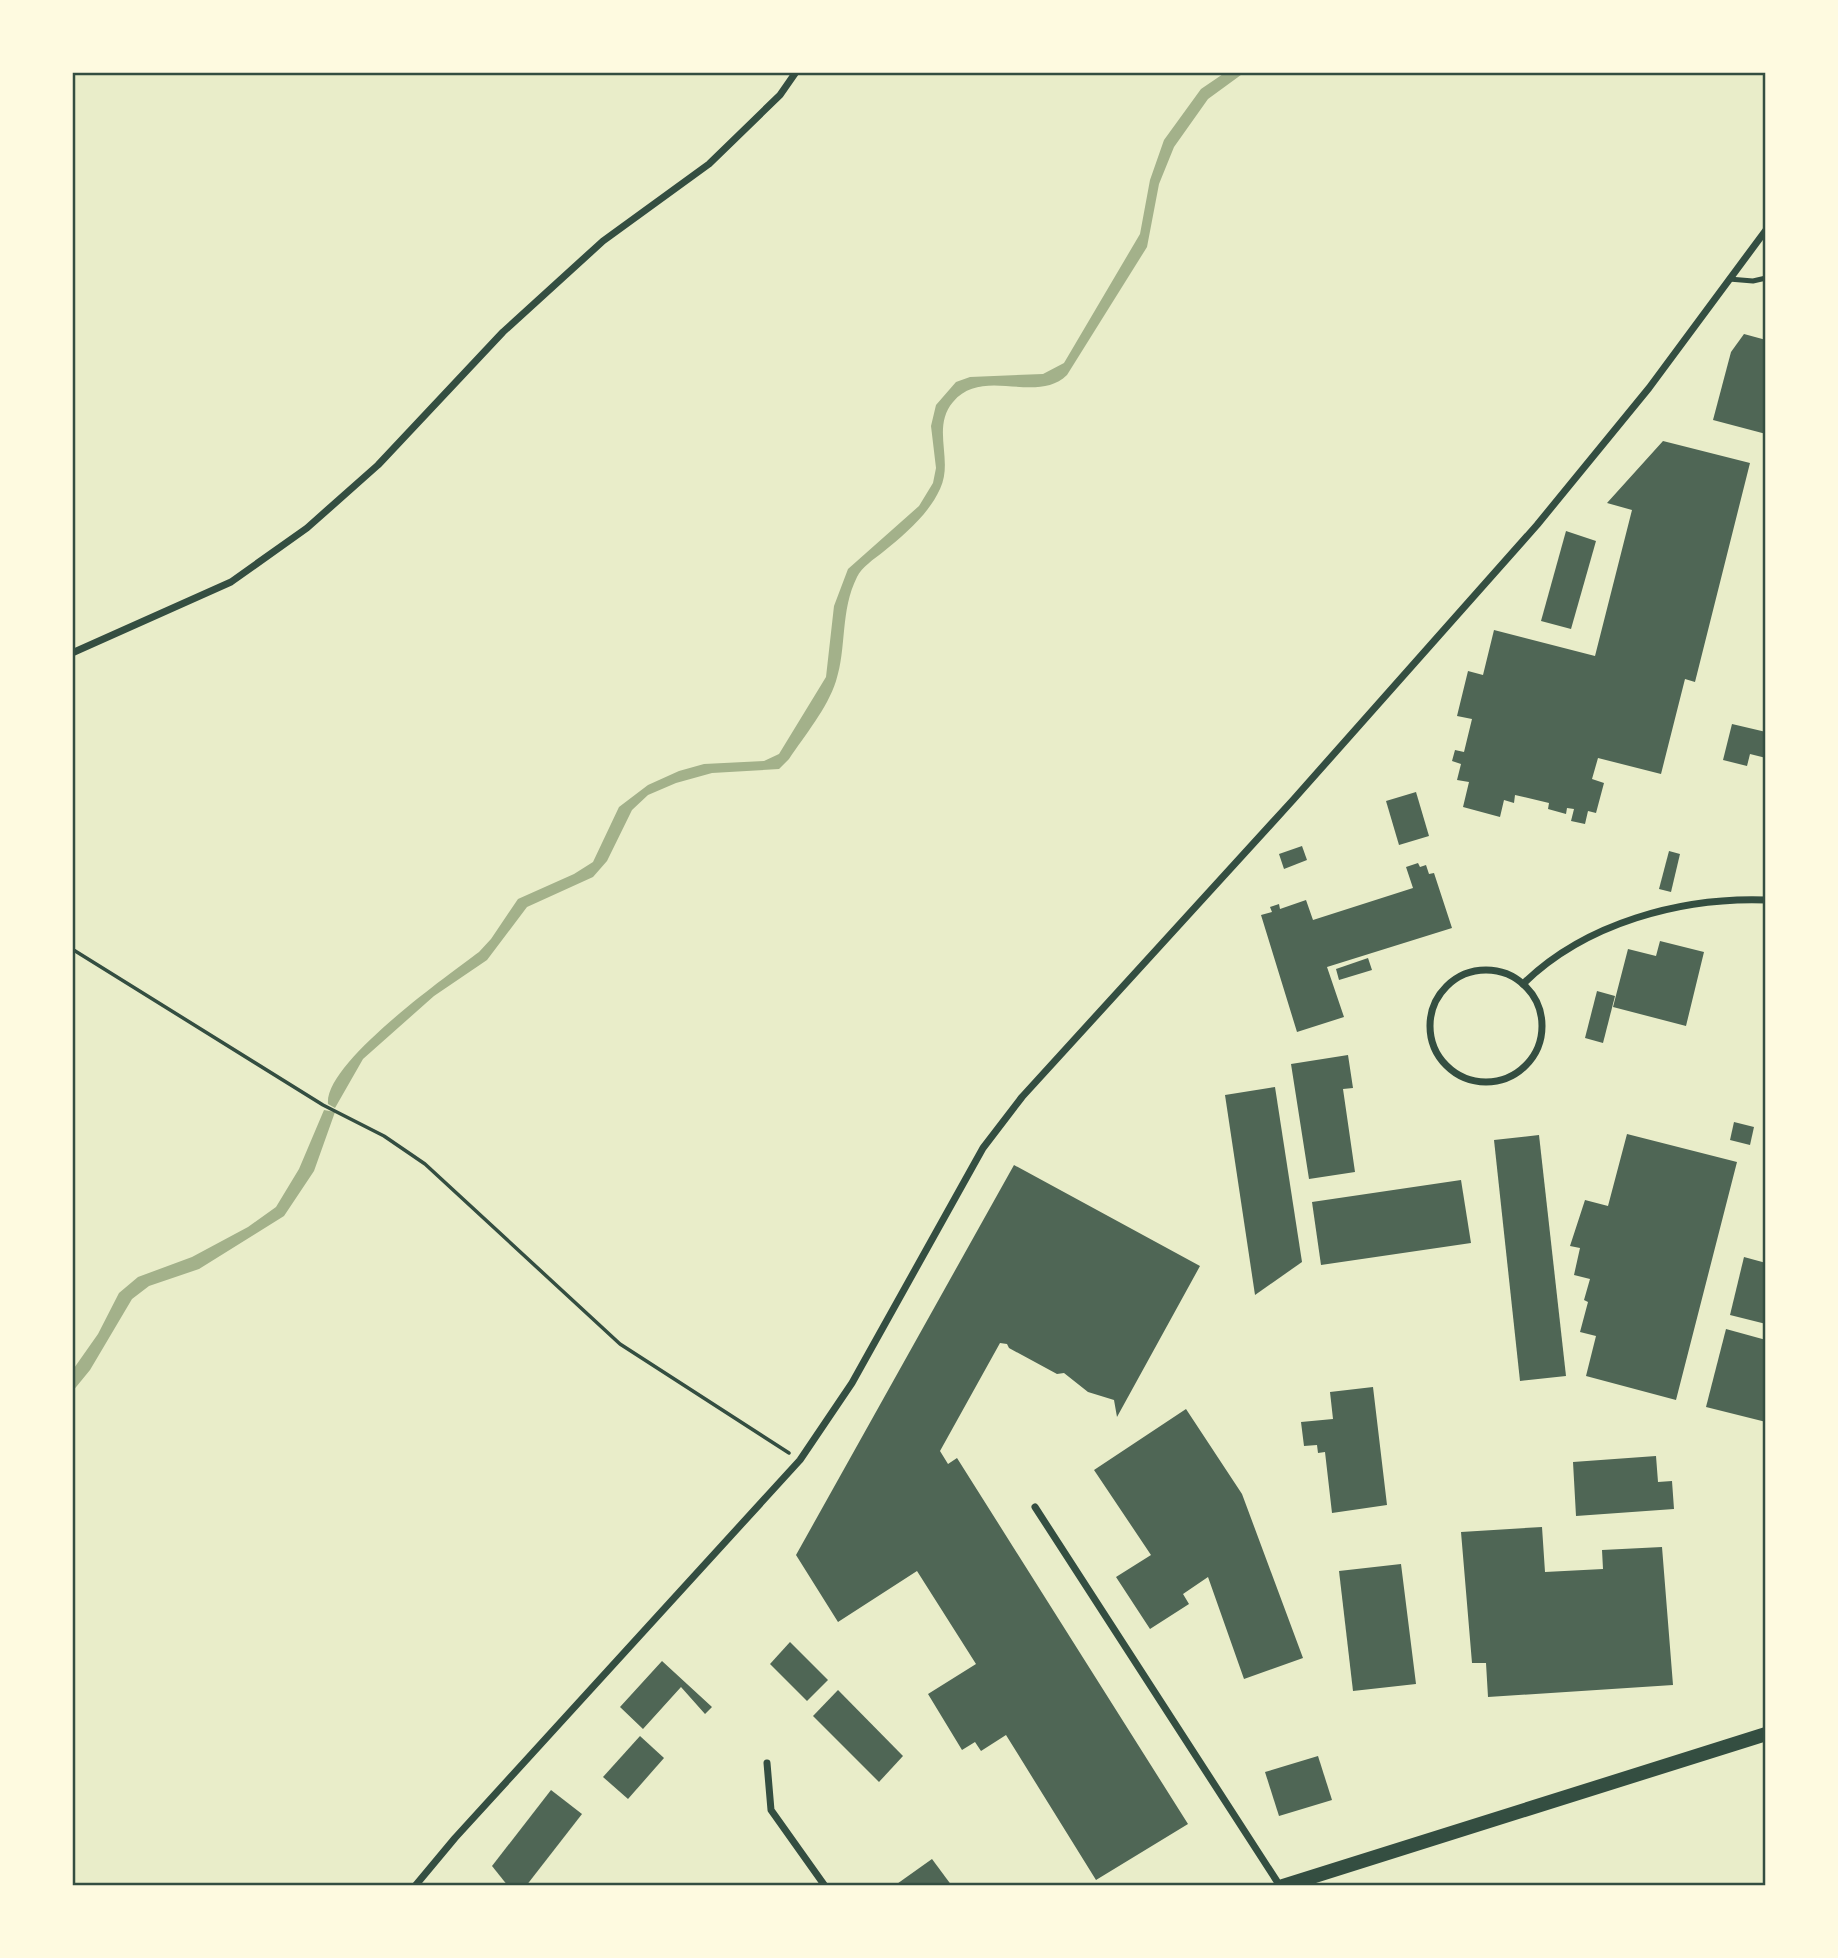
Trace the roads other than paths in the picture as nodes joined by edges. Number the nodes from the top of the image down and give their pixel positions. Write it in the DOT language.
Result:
graph roads {
  1 [pos="796,72"];
  2 [pos="1766,230"];
  3 [pos="1766,278"];
  4 [pos="1729,279"];
  5 [pos="72,653"];
  6 [pos="1766,900"];
  7 [pos="1523,984"];
  8 [pos="1035,1507"];
  9 [pos="1766,1734"];
  10 [pos="767,1763"];
  11 [pos="415,1886"];
  12 [pos="825,1886"];
  13 [pos="1281,1886"];
  1 -- 5 [label="street"];
  2 -- 4 [label="street"];
  3 -- 4 [label="lane"];
  4 -- 11 [label="street"];
  6 -- 7 [label="street"];
  7 -- 7 [label="street"];
  8 -- 13 [label="street"];
  9 -- 13 [label="main road"];
  10 -- 12 [label="street"];
}
